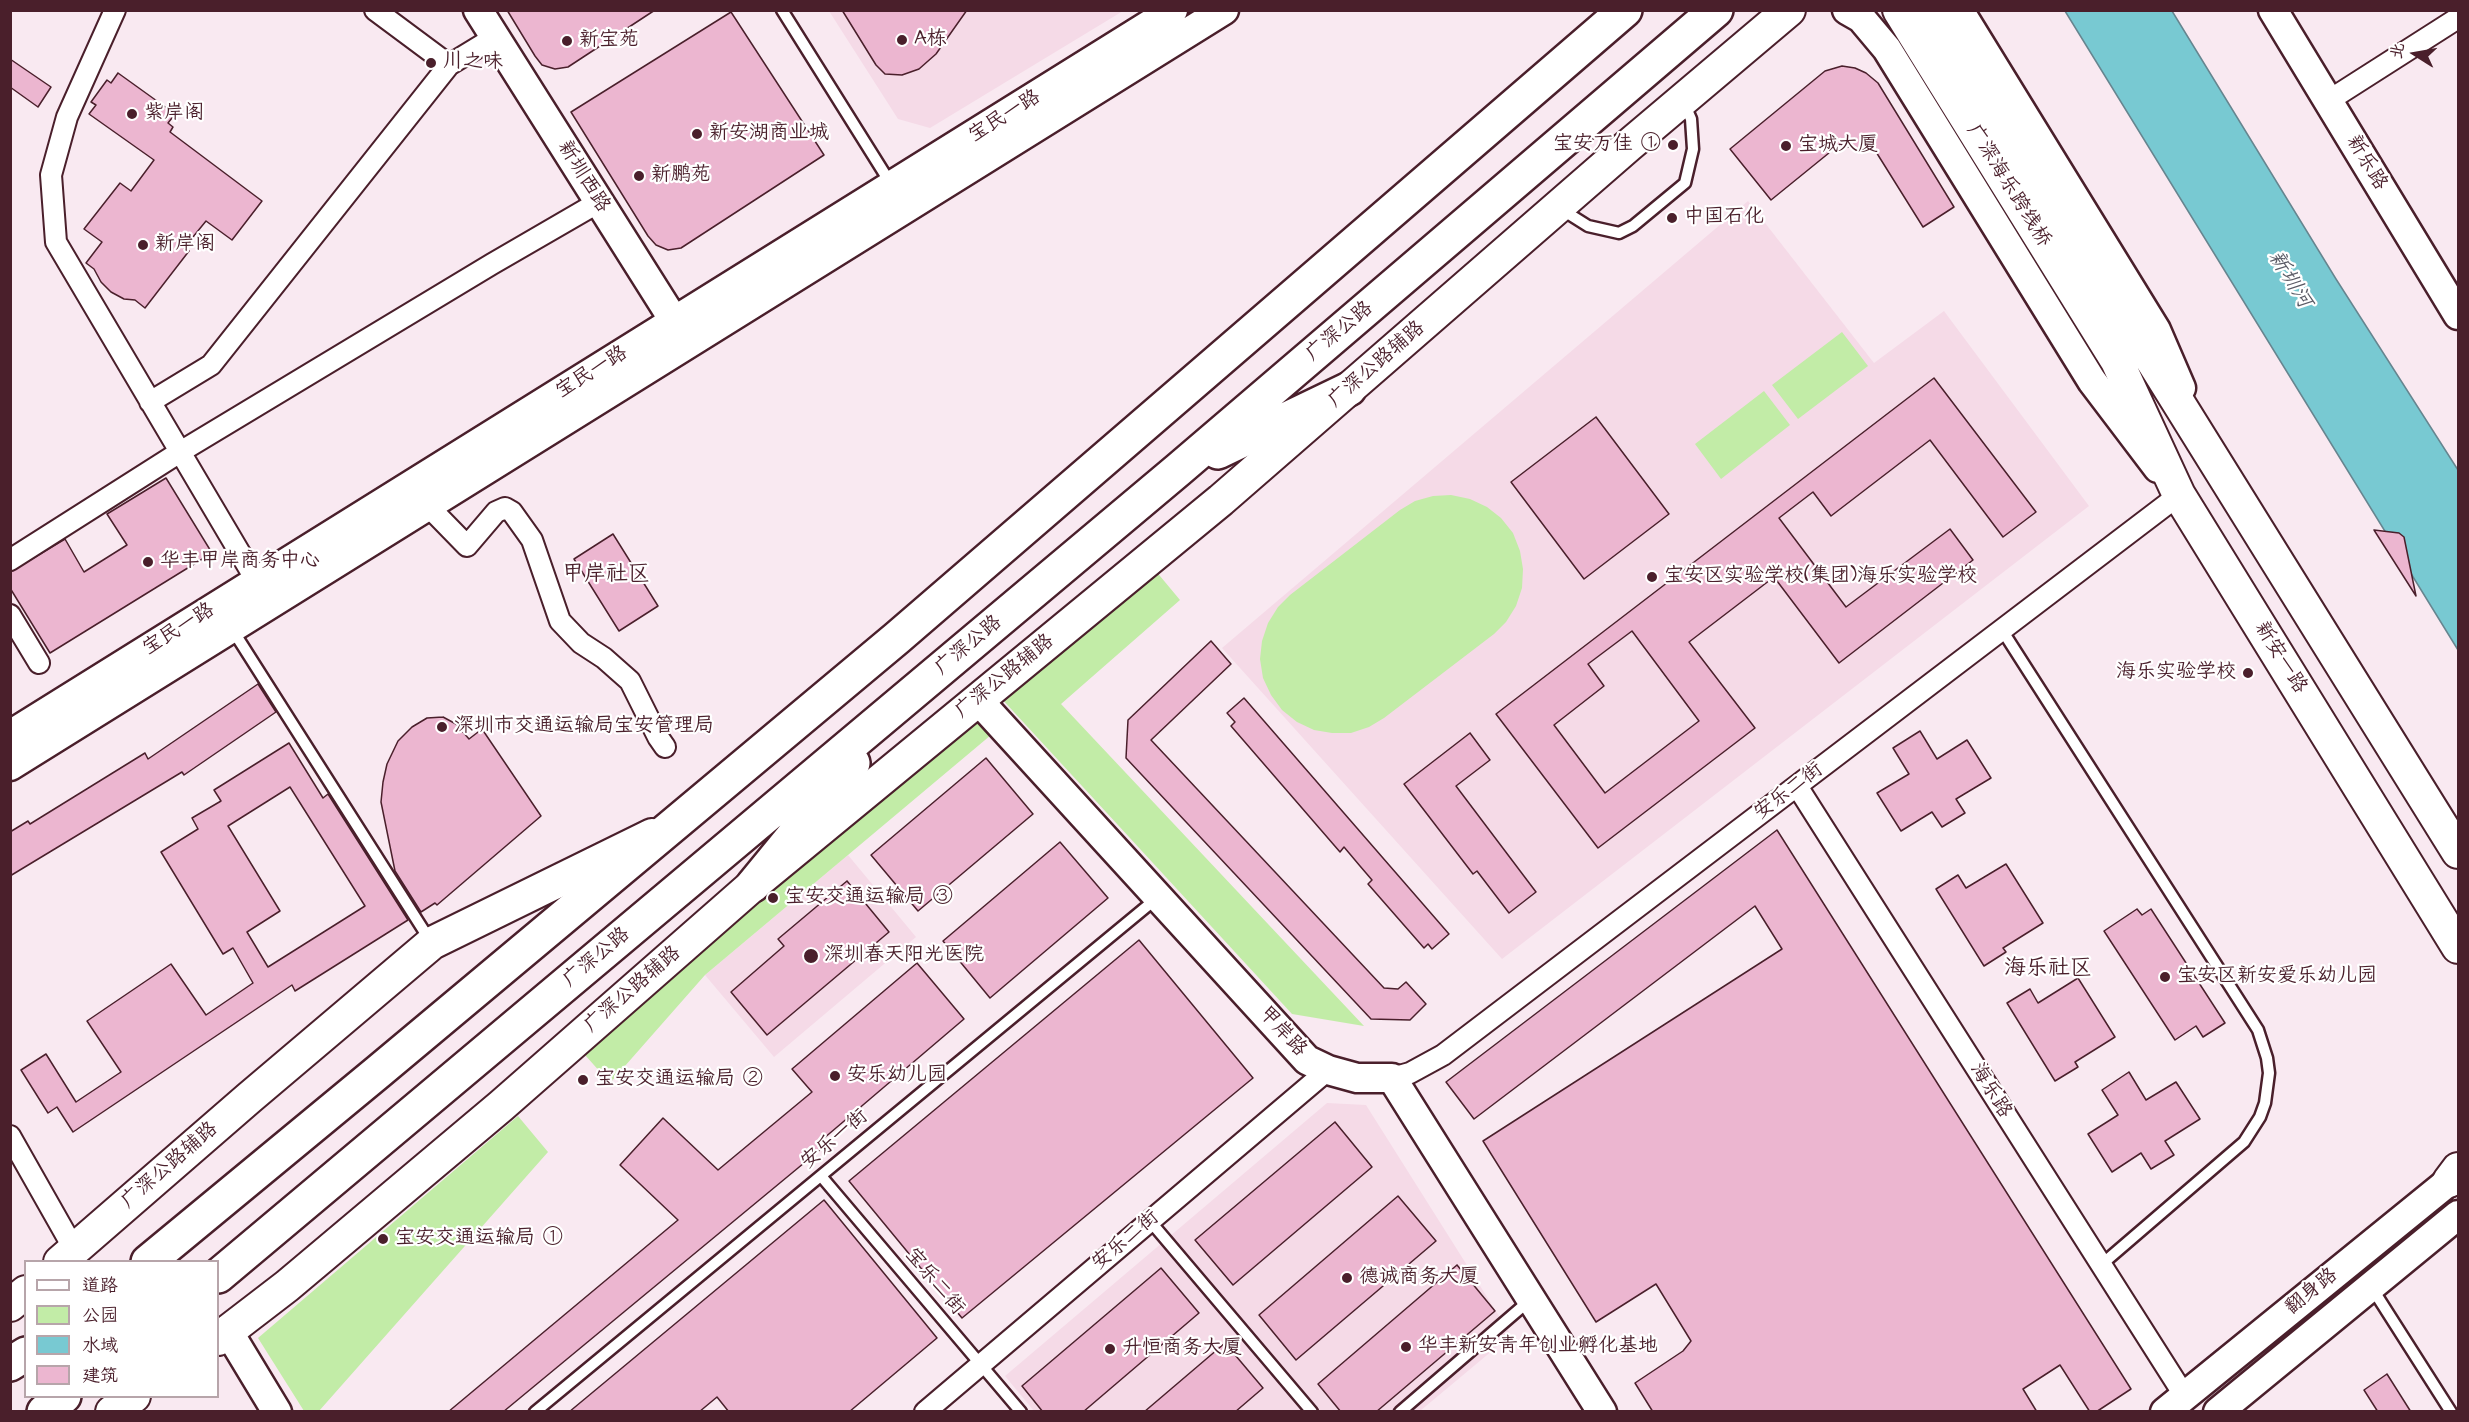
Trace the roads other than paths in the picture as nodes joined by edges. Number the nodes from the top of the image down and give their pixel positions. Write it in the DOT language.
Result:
graph roads {
  1 [pos="115,10"];
  2 [pos="375,10"];
  3 [pos="478,10"];
  4 [pos="782,10"];
  5 [pos="1173,10"];
  6 [pos="1224,10"];
  7 [pos="1625,10"];
  8 [pos="1716,10"];
  9 [pos="1847,10"];
  10 [pos="1885,10"];
  11 [pos="1899,10"];
  12 [pos="1934,10"];
  13 [pos="1959,10"];
  14 [pos="2273,10"];
  15 [pos="1789,14"];
  16 [pos="2458,18"];
  17 [pos="495,37"];
  18 [pos="1887,49"];
  19 [pos="448,65"];
  20 [pos="1683,99"];
  21 [pos="2328,101"];
  22 [pos="892,187"];
  23 [pos="599,202"];
  24 [pos="1558,207"];
  25 [pos="2458,315"];
  26 [pos="681,332"];
  27 [pos="2130,352"];
  28 [pos="1349,390"];
  29 [pos="150,402"];
  30 [pos="180,452"];
  31 [pos="2216,463"];
  32 [pos="1178,471"];
  33 [pos="2179,495"];
  34 [pos="428,506"];
  35 [pos="10,560"];
  36 [pos="263,593"];
  37 [pos="10,615"];
  38 [pos="231,628"];
  39 [pos="2002,630"];
  40 [pos="39,663"];
  41 [pos="978,700"];
  42 [pos="901,704"];
  43 [pos="10,735"];
  44 [pos="665,747"];
  45 [pos="10,766"];
  46 [pos="1797,786"];
  47 [pos="674,824"];
  48 [pos="2458,852"];
  49 [pos="753,885"];
  50 [pos="1158,896"];
  51 [pos="432,943"];
  52 [pos="2458,947"];
  53 [pos="1328,1070"];
  54 [pos="1392,1078"];
  55 [pos="10,1136"];
  56 [pos="2455,1175"];
  57 [pos="821,1176"];
  58 [pos="2458,1215"];
  59 [pos="1150,1221"];
  60 [pos="67,1255"];
  61 [pos="150,1260"];
  62 [pos="2101,1265"];
  63 [pos="219,1274"];
  64 [pos="2371,1286"];
  65 [pos="24,1294"];
  66 [pos="1531,1299"];
  67 [pos="10,1305"];
  68 [pos="221,1338"];
  69 [pos="24,1355"];
  70 [pos="10,1364"];
  71 [pos="981,1364"];
  72 [pos="62,1398"];
  73 [pos="131,1398"];
  74 [pos="2234,1402"];
  75 [pos="2174,1403"];
  76 [pos="44,1412"];
  77 [pos="112,1412"];
  78 [pos="258,1412"];
  79 [pos="277,1412"];
  80 [pos="535,1412"];
  81 [pos="925,1412"];
  82 [pos="1021,1412"];
  83 [pos="1312,1412"];
  84 [pos="1400,1412"];
  85 [pos="1602,1412"];
  86 [pos="2451,1412"];
  1 -- 29 [label="street"];
  2 -- 19 [label="street"];
  3 -- 17 [label="main road, 新圳西路"];
  4 -- 22 [label="lane"];
  5 -- 22 [label="main road, 宝民一路"];
  6 -- 26 [label="main road, 宝民一路"];
  7 -- 47 [label="highway"];
  8 -- 32 [label="highway, 广深公路"];
  9 -- 18 [label="main road"];
  10 -- 18 [label="main road"];
  11 -- 27 [label="main road, 广深海乐跨线桥"];
  12 -- 27 [label="main road, 广深海乐跨线桥"];
  13 -- 31 [label="main road"];
  14 -- 21 [label="main road, 新乐路"];
  15 -- 20 [label="main road, 广深公路辅路"];
  16 -- 21 [label="street"];
  17 -- 19 [label="street"];
  17 -- 23 [label="main road, 新圳西路"];
  18 -- 33 [label="main road"];
  19 -- 29 [label="street"];
  20 -- 24 [label="main road, 广深公路辅路"];
  20 -- 24 [label="lane"];
  21 -- 25 [label="main road, 新乐路"];
  22 -- 26 [label="main road, 宝民一路"];
  23 -- 26 [label="main road, 新圳西路"];
  23 -- 30 [label="street"];
  24 -- 28 [label="main road, 广深公路辅路"];
  26 -- 34 [label="main road, 宝民一路"];
  26 -- 36 [label="main road, 宝民一路"];
  27 -- 31 [label="main road"];
  27 -- 33 [label="main road, 新安一路"];
  28 -- 32 [label="highway"];
  28 -- 41 [label="main road, 广深公路辅路"];
  29 -- 30 [label="street"];
  30 -- 35 [label="street"];
  30 -- 36 [label="street"];
  31 -- 48 [label="main road"];
  32 -- 42 [label="highway, 广深公路"];
  33 -- 39 [label="street, 安乐二街"];
  33 -- 52 [label="main road, 新安一路"];
  34 -- 36 [label="main road, 宝民一路"];
  34 -- 44 [label="street"];
  36 -- 38 [label="main road, 宝民一路"];
  36 -- 43 [label="main road, 宝民一路"];
  37 -- 40 [label="street"];
  38 -- 45 [label="main road, 宝民一路"];
  38 -- 51 [label="lane"];
  39 -- 46 [label="street, 安乐二街"];
  39 -- 62 [label="lane"];
  41 -- 49 [label="main road, 广深公路辅路"];
  41 -- 50 [label="main road, 甲岸路"];
  42 -- 49 [label="highway"];
  42 -- 63 [label="highway, 广深公路"];
  46 -- 54 [label="street, 安乐二街"];
  46 -- 62 [label="street, 海乐路"];
  47 -- 51 [label="main road, 广深公路辅路"];
  47 -- 61 [label="highway"];
  49 -- 68 [label="main road, 广深公路辅路"];
  50 -- 53 [label="main road, 甲岸路"];
  50 -- 57 [label="lane, 安乐一街"];
  51 -- 60 [label="main road, 广深公路辅路"];
  53 -- 54 [label="main road, 甲岸路"];
  53 -- 59 [label="street, 安乐二街"];
  54 -- 66 [label="main road"];
  55 -- 60 [label="street"];
  56 -- 75 [label="main road, 翻身路"];
  57 -- 71 [label="lane, 宝乐二街"];
  57 -- 80 [label="lane, 安乐一街"];
  58 -- 64 [label="main road, 翻身路"];
  59 -- 71 [label="street, 安乐二街"];
  59 -- 83 [label="lane"];
  62 -- 75 [label="street, 海乐路"];
  64 -- 74 [label="main road, 翻身路"];
  64 -- 86 [label="lane"];
  65 -- 67 [label="main road"];
  66 -- 84 [label="lane"];
  66 -- 85 [label="main road"];
  68 -- 78 [label="main road"];
  68 -- 79 [label="main road"];
  69 -- 70 [label="highway"];
  71 -- 81 [label="street, 安乐二街"];
  71 -- 82 [label="lane, 宝乐二街"];
  72 -- 76 [label="highway"];
  73 -- 77 [label="main road"];
}
